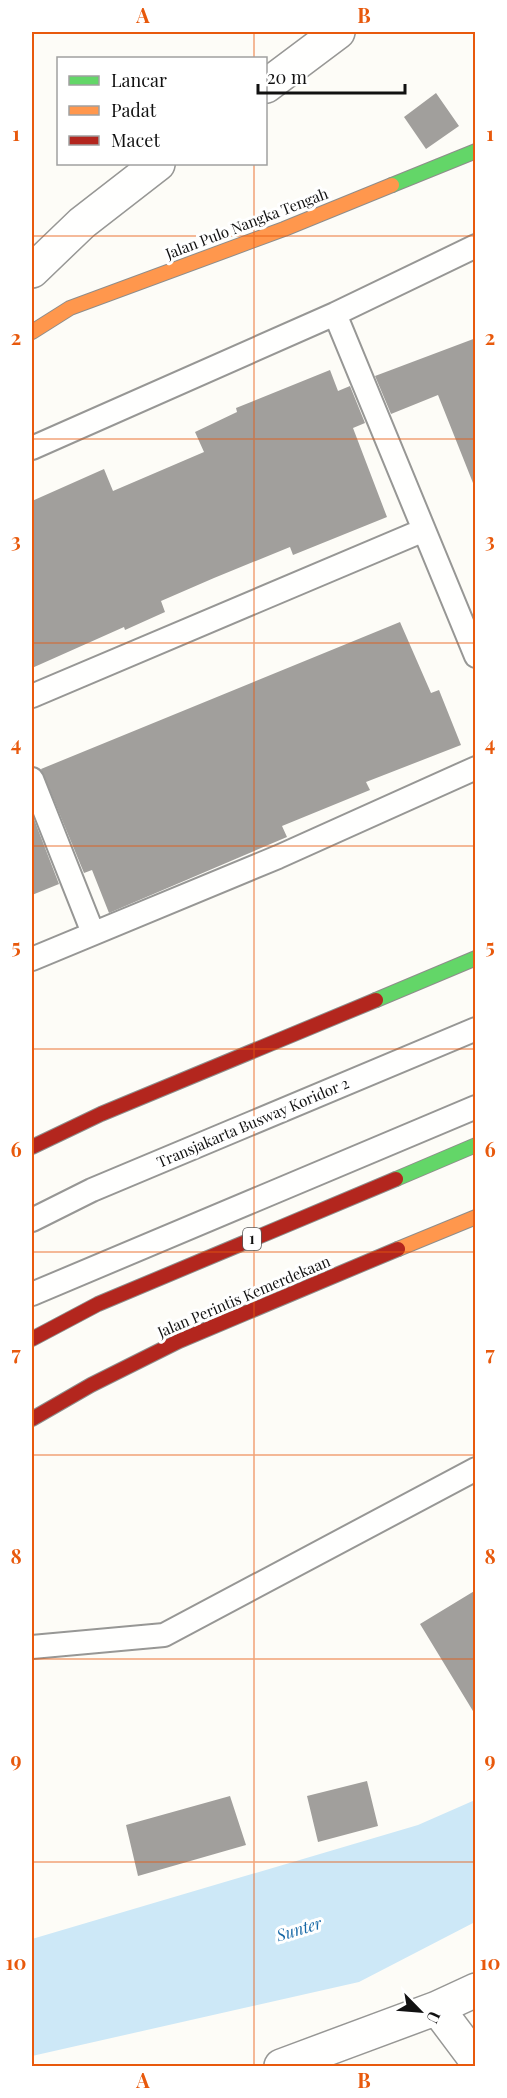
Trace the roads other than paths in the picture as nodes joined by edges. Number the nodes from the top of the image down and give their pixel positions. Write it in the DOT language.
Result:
graph roads {
  1 [pos="338,32"];
  2 [pos="267,85"];
  3 [pos="476,151"];
  4 [pos="157,165"];
  5 [pos="476,246"];
  6 [pos="32,271"];
  7 [pos="335,314"];
  8 [pos="32,332"];
  9 [pos="32,448"];
  10 [pos="424,530"];
  11 [pos="476,656"];
  12 [pos="32,696"];
  13 [pos="476,768"];
  14 [pos="32,779"];
  15 [pos="93,933"];
  16 [pos="476,958"];
  17 [pos="32,959"];
  18 [pos="476,1029"];
  19 [pos="476,1107"];
  20 [pos="476,1145"];
  21 [pos="32,1148"];
  22 [pos="476,1217"];
  23 [pos="32,1220"];
  24 [pos="32,1294"];
  25 [pos="32,1339"];
  26 [pos="32,1419"];
  27 [pos="476,1469"];
  28 [pos="32,1647"];
  29 [pos="476,1990"];
  30 [pos="437,2008"];
  31 [pos="476,2060"];
  32 [pos="281,2067"];
  1 -- 2 [label="street"];
  3 -- 8 [label="main road, Jalan Pulo Nangka Tengah"];
  4 -- 6 [label="street"];
  5 -- 7 [label="lane"];
  7 -- 9 [label="lane"];
  7 -- 10 [label="lane"];
  10 -- 11 [label="lane"];
  10 -- 12 [label="lane"];
  13 -- 15 [label="lane"];
  14 -- 15 [label="lane"];
  15 -- 17 [label="lane"];
  16 -- 21 [label="main road"];
  18 -- 23 [label="lane, Transjakarta Busway Koridor 2"];
  19 -- 24 [label="lane"];
  20 -- 25 [label="main road, 1"];
  22 -- 26 [label="main road, Jalan Perintis Kemerdekaan"];
  27 -- 28 [label="lane"];
  29 -- 30 [label="street"];
  30 -- 31 [label="street"];
  30 -- 32 [label="street"];
}
